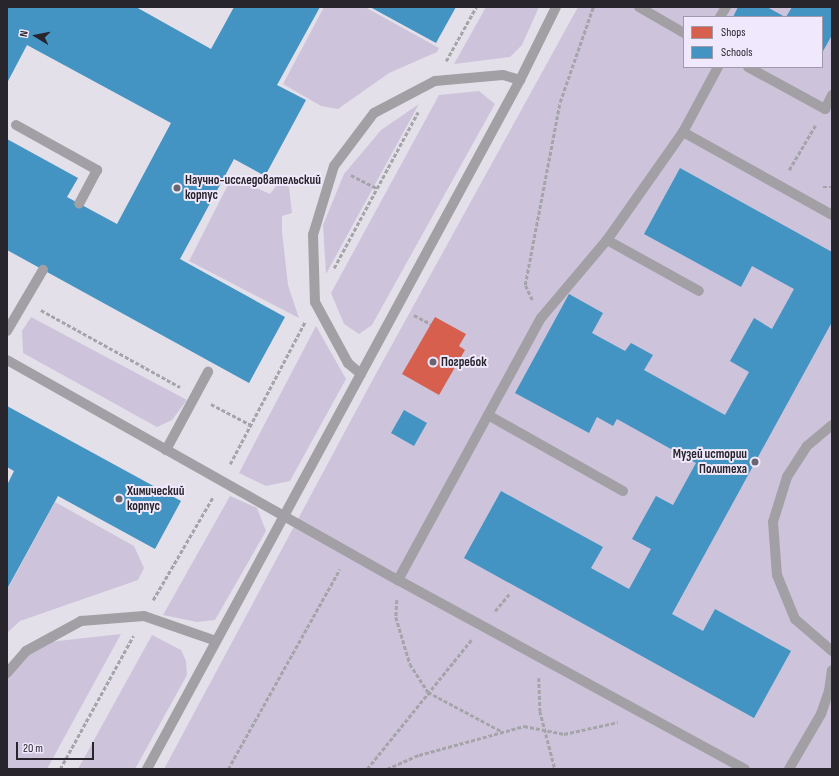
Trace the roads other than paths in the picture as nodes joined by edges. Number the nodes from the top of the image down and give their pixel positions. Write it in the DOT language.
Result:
graph roads {
  1 [pos="556,7"];
  2 [pos="639,7"];
  3 [pos="726,7"];
  4 [pos="721,16"];
  5 [pos="683,32"];
  6 [pos="717,68"];
  7 [pos="750,68"];
  8 [pos="520,80"];
  9 [pos="832,95"];
  10 [pos="16,125"];
  11 [pos="683,132"];
  12 [pos="79,204"];
  13 [pos="832,215"];
  14 [pos="608,240"];
  15 [pos="43,270"];
  16 [pos="699,291"];
  17 [pos="7,331"];
  18 [pos="7,360"];
  19 [pos="208,372"];
  20 [pos="361,374"];
  21 [pos="488,415"];
  22 [pos="832,425"];
  23 [pos="166,450"];
  24 [pos="623,491"];
  25 [pos="284,516"];
  26 [pos="398,580"];
  27 [pos="216,642"];
  28 [pos="832,651"];
  29 [pos="832,670"];
  30 [pos="7,673"];
  31 [pos="147,769"];
  32 [pos="745,769"];
  33 [pos="789,769"];
  1 -- 8 [label="lane"];
  2 -- 5 [label="lane"];
  3 -- 4 [label="lane"];
  6 -- 11 [label="lane"];
  7 -- 9 [label="lane"];
  8 -- 20 [label="lane"];
  8 -- 20 [label="lane"];
  10 -- 12 [label="lane"];
  11 -- 13 [label="lane"];
  11 -- 14 [label="lane"];
  14 -- 16 [label="lane"];
  14 -- 21 [label="lane"];
  15 -- 17 [label="lane"];
  18 -- 23 [label="lane"];
  19 -- 23 [label="lane"];
  20 -- 25 [label="lane"];
  21 -- 24 [label="lane"];
  21 -- 26 [label="lane"];
  22 -- 28 [label="lane"];
  23 -- 25 [label="lane"];
  25 -- 26 [label="lane"];
  25 -- 27 [label="lane"];
  26 -- 32 [label="lane"];
  27 -- 30 [label="lane"];
  27 -- 31 [label="lane"];
  29 -- 33 [label="lane"];
}
